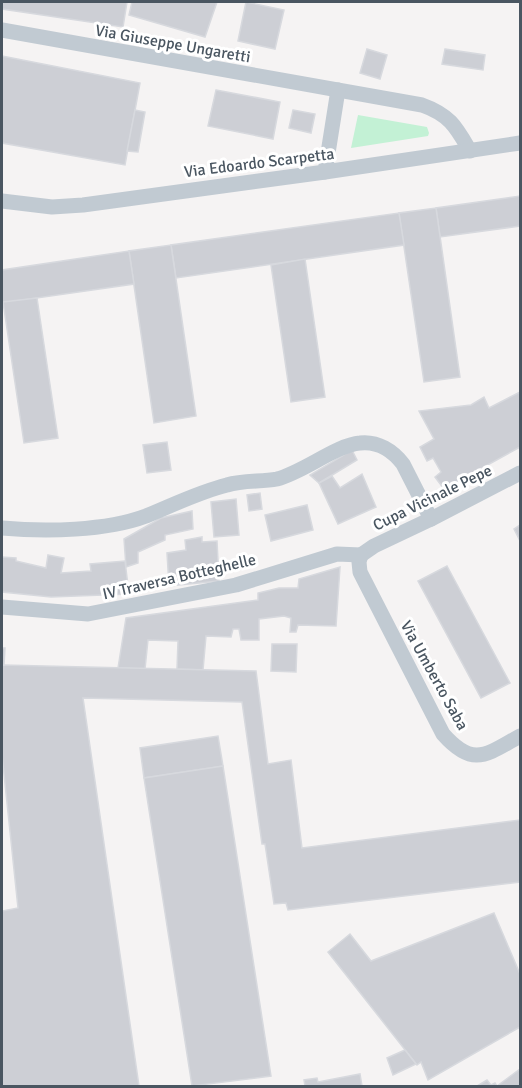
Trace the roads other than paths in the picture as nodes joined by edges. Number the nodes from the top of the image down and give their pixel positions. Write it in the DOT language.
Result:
graph roads {
  1 [pos="2,30"];
  2 [pos="338,90"];
  3 [pos="520,143"];
  4 [pos="470,152"];
  5 [pos="325,172"];
  6 [pos="2,201"];
  7 [pos="520,473"];
  8 [pos="431,519"];
  9 [pos="2,528"];
  10 [pos="361,555"];
  11 [pos="2,607"];
  12 [pos="520,736"];
  1 -- 2 [label="street, Via Giuseppe Ungaretti"];
  2 -- 4 [label="street, Via Giuseppe Ungaretti"];
  2 -- 5 [label="street"];
  3 -- 4 [label="street, Via Edoardo Scarpetta"];
  4 -- 5 [label="street, Via Edoardo Scarpetta"];
  5 -- 6 [label="street, Via Edoardo Scarpetta"];
  7 -- 8 [label="street, Cupa Vicinale Pepe"];
  8 -- 9 [label="street"];
  8 -- 10 [label="street, Cupa Vicinale Pepe"];
  10 -- 11 [label="street, IV Traversa Botteghelle"];
  10 -- 12 [label="street, Via Umberto Saba"];
}
